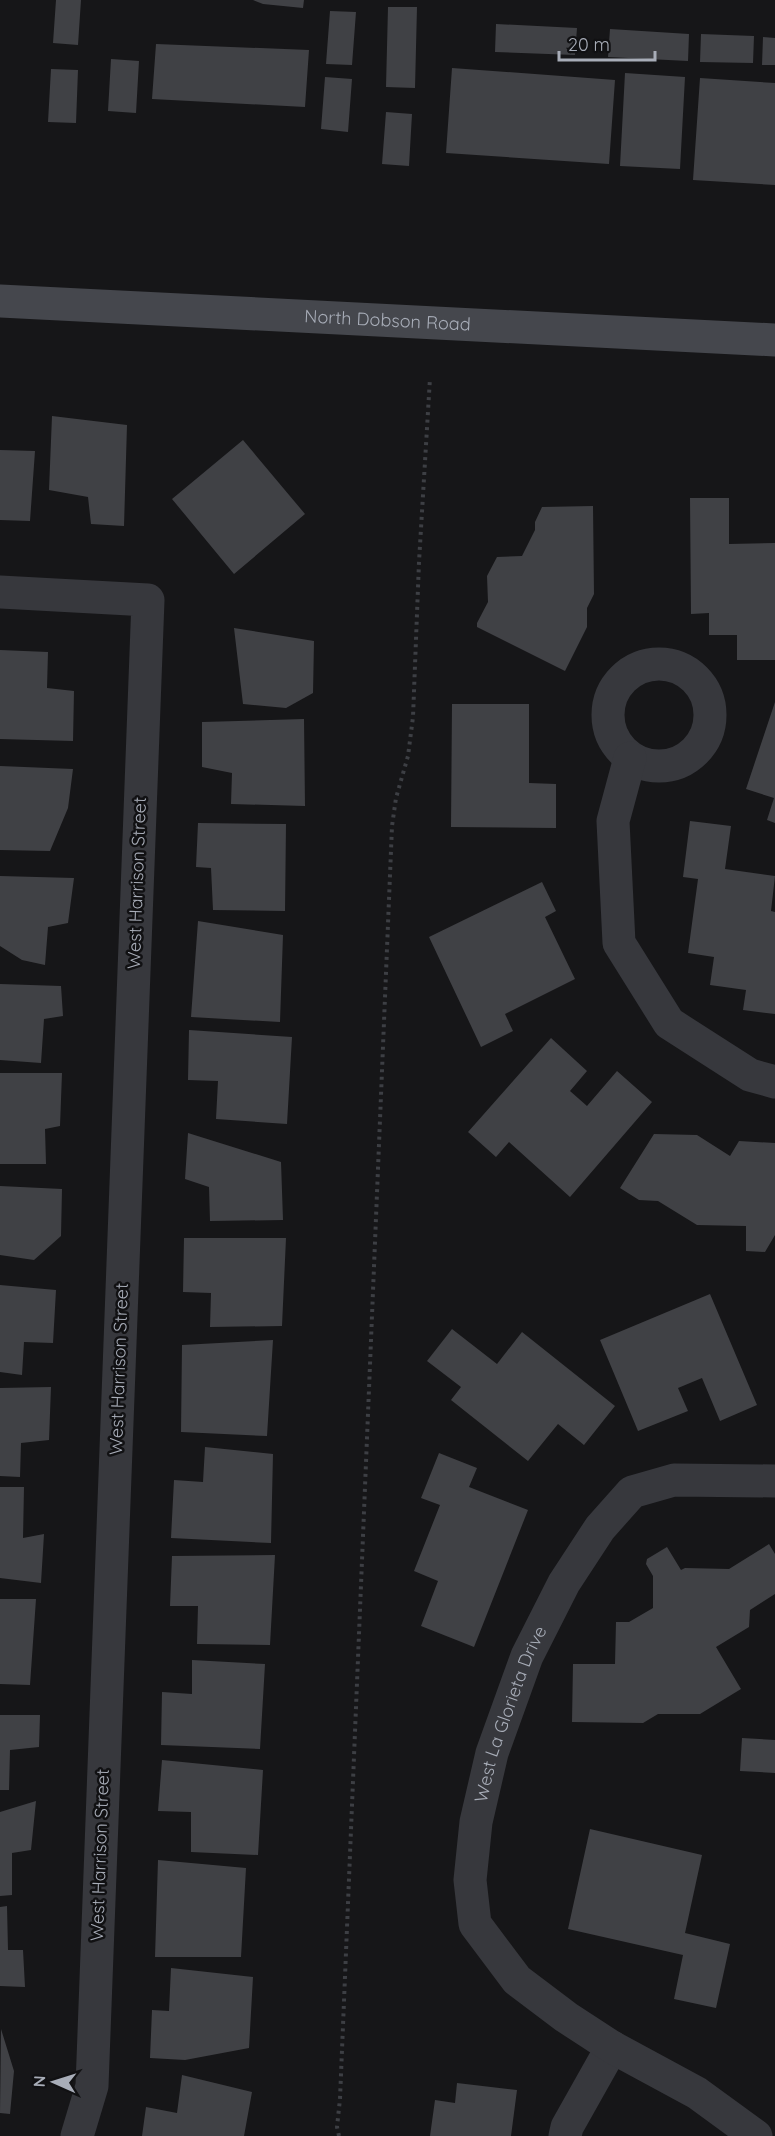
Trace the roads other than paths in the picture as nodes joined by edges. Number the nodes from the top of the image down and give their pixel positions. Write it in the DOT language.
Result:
graph roads {
  1 [pos="0,302"];
  2 [pos="769,345"];
  3 [pos="0,592"];
  4 [pos="630,758"];
  5 [pos="775,1082"];
  6 [pos="775,1481"];
  7 [pos="612,2047"];
  8 [pos="76,2136"];
  9 [pos="565,2136"];
  10 [pos="756,2136"];
  1 -- 2 [label="main road, North Dobson Road"];
  3 -- 8 [label="street, West Harrison Street"];
  4 -- 5 [label="street"];
  6 -- 7 [label="street, West La Glorieta Drive"];
  7 -- 9 [label="street"];
  7 -- 10 [label="street, West La Glorieta Drive"];
}
